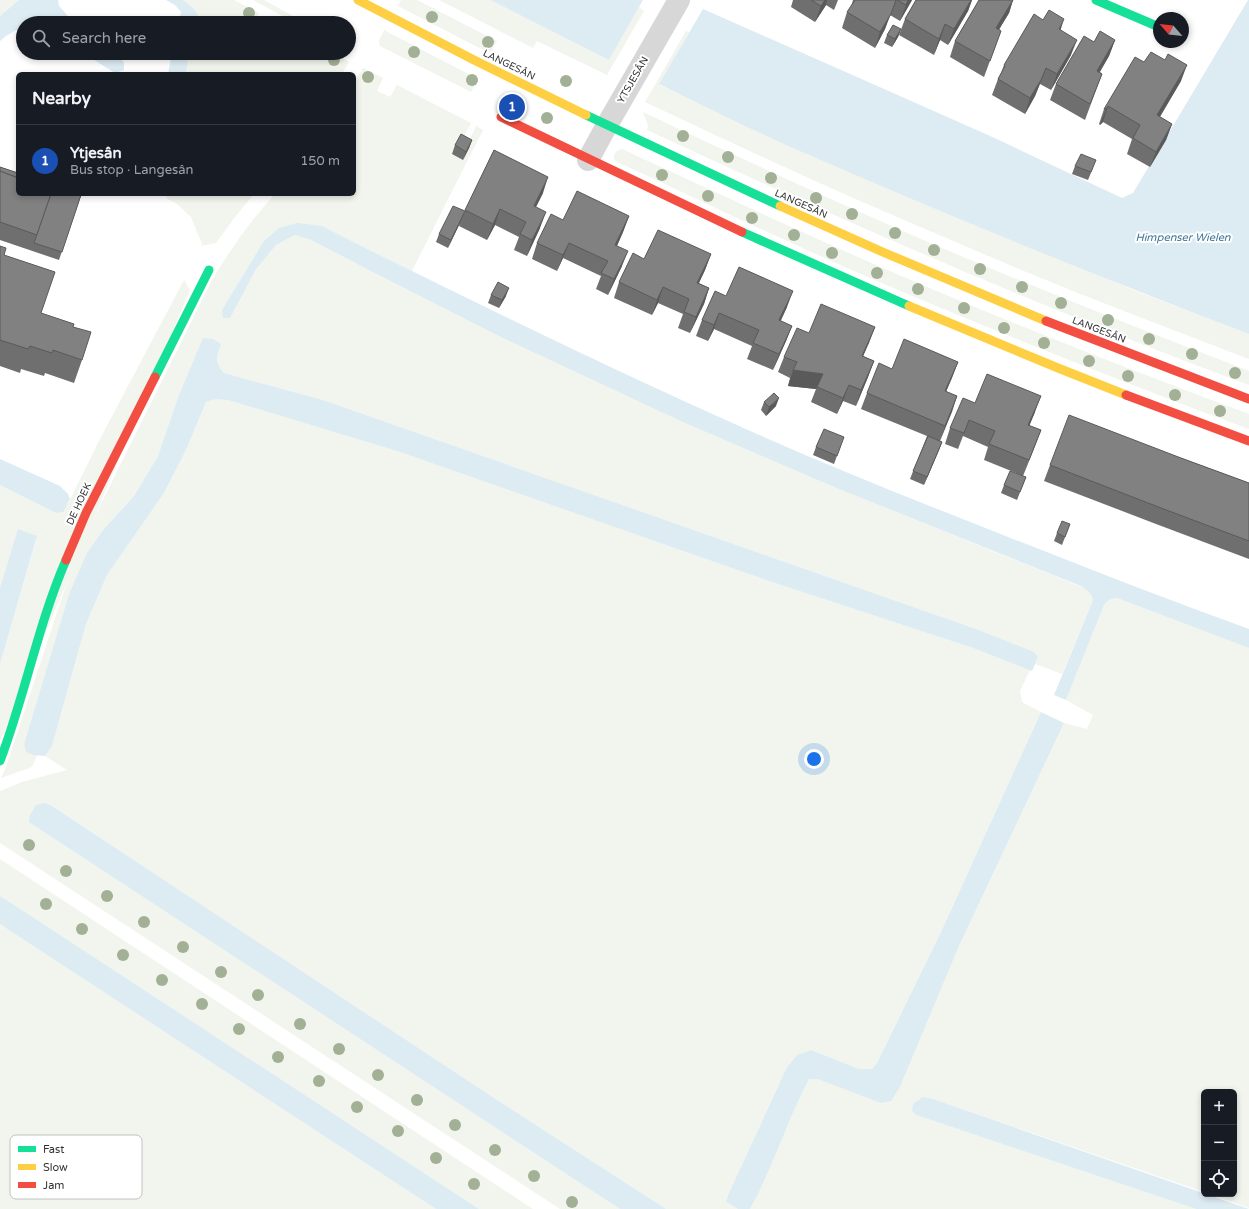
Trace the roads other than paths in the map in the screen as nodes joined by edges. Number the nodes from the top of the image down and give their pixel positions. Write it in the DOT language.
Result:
graph roads {
  1 [pos="358,0"];
  2 [pos="679,0"];
  3 [pos="1096,0"];
  4 [pos="1153,24"];
  5 [pos="501,117"];
  6 [pos="607,125"];
  7 [pos="588,160"];
  8 [pos="209,270"];
  9 [pos="1249,399"];
  10 [pos="1249,441"];
  11 [pos="0,761"];
  1 -- 6 [label="street, LANGESÂN"];
  2 -- 6 [label="street, YTSJESÂN"];
  3 -- 4 [label="street"];
  5 -- 7 [label="street"];
  6 -- 7 [label="street, YTSJESÂN"];
  6 -- 9 [label="street, LANGESÂN"];
  7 -- 10 [label="street"];
  8 -- 11 [label="street, DE HOEK"];
}
